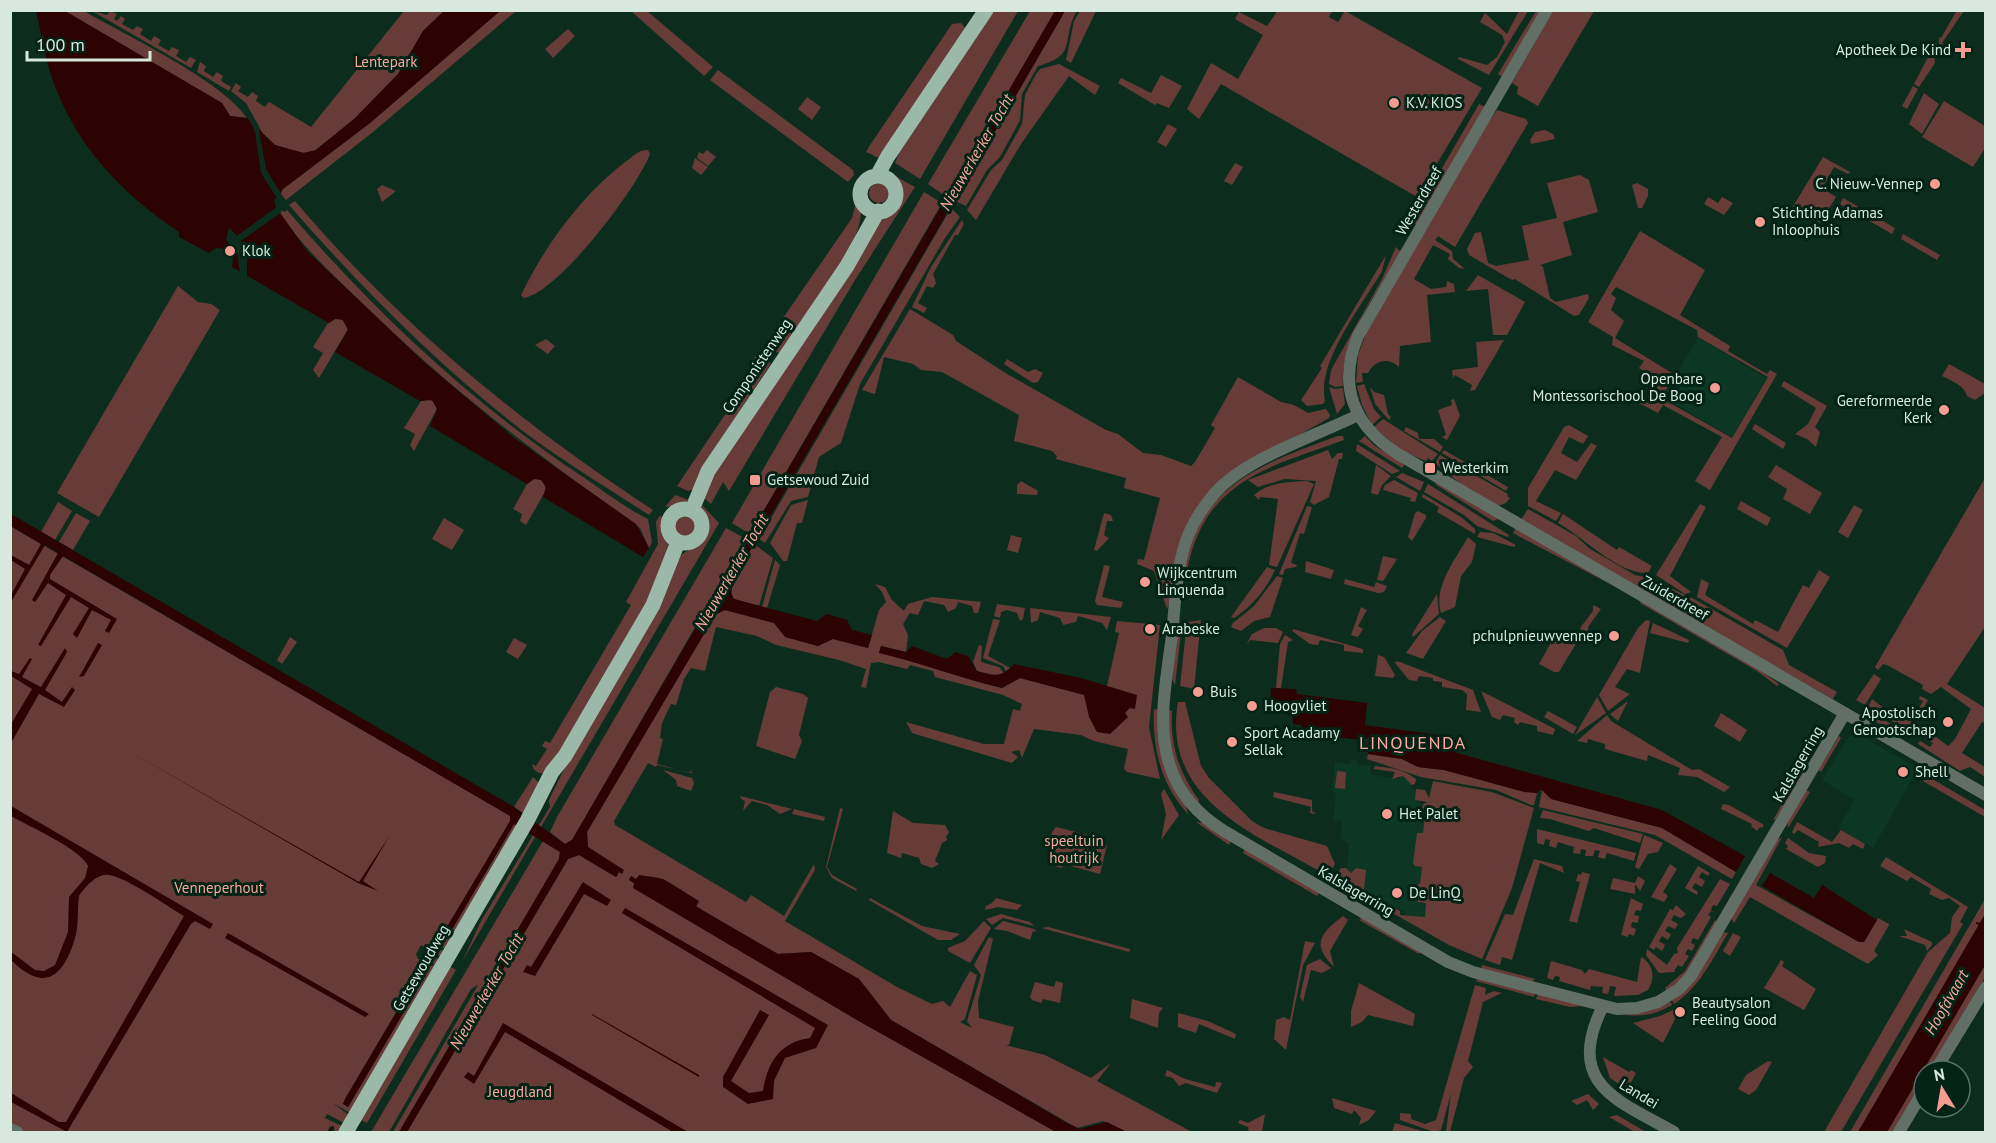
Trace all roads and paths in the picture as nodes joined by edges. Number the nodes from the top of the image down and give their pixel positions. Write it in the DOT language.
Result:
graph roads {
  1 [pos="986,10"];
  2 [pos="1547,10"];
  3 [pos="894,149"];
  4 [pos="877,176"];
  5 [pos="893,183"];
  6 [pos="872,209"];
  7 [pos="1358,415"];
  8 [pos="692,510"];
  9 [pos="678,542"];
  10 [pos="1845,713"];
  11 [pos="1986,795"];
  12 [pos="1986,987"];
  13 [pos="1603,1006"];
  14 [pos="1942,1059"];
  15 [pos="1912,1110"];
  16 [pos="10,1129"];
  17 [pos="17,1132"];
  18 [pos="346,1132"];
  19 [pos="1674,1132"];
  20 [pos="1899,1132"];
  1 -- 3 [label="main road"];
  2 -- 7 [label="street, Westerdreef"];
  3 -- 4 [label="main road"];
  3 -- 5 [label="main road"];
  4 -- 5 [label="main road"];
  4 -- 6 [label="main road"];
  5 -- 6 [label="main road"];
  6 -- 8 [label="main road, Componistenweg"];
  7 -- 10 [label="street, Zuiderdreef"];
  7 -- 13 [label="street, Kalslagerring"];
  8 -- 9 [label="main road"];
  8 -- 9 [label="main road"];
  9 -- 18 [label="main road, Getsewoudweg"];
  10 -- 11 [label="street, Zuiderdreef"];
  10 -- 13 [label="street, Kalslagerring"];
  12 -- 14 [label="street"];
  13 -- 19 [label="street, Landei"];
  15 -- 20 [label="street"];
  16 -- 17 [label="street"];
}
